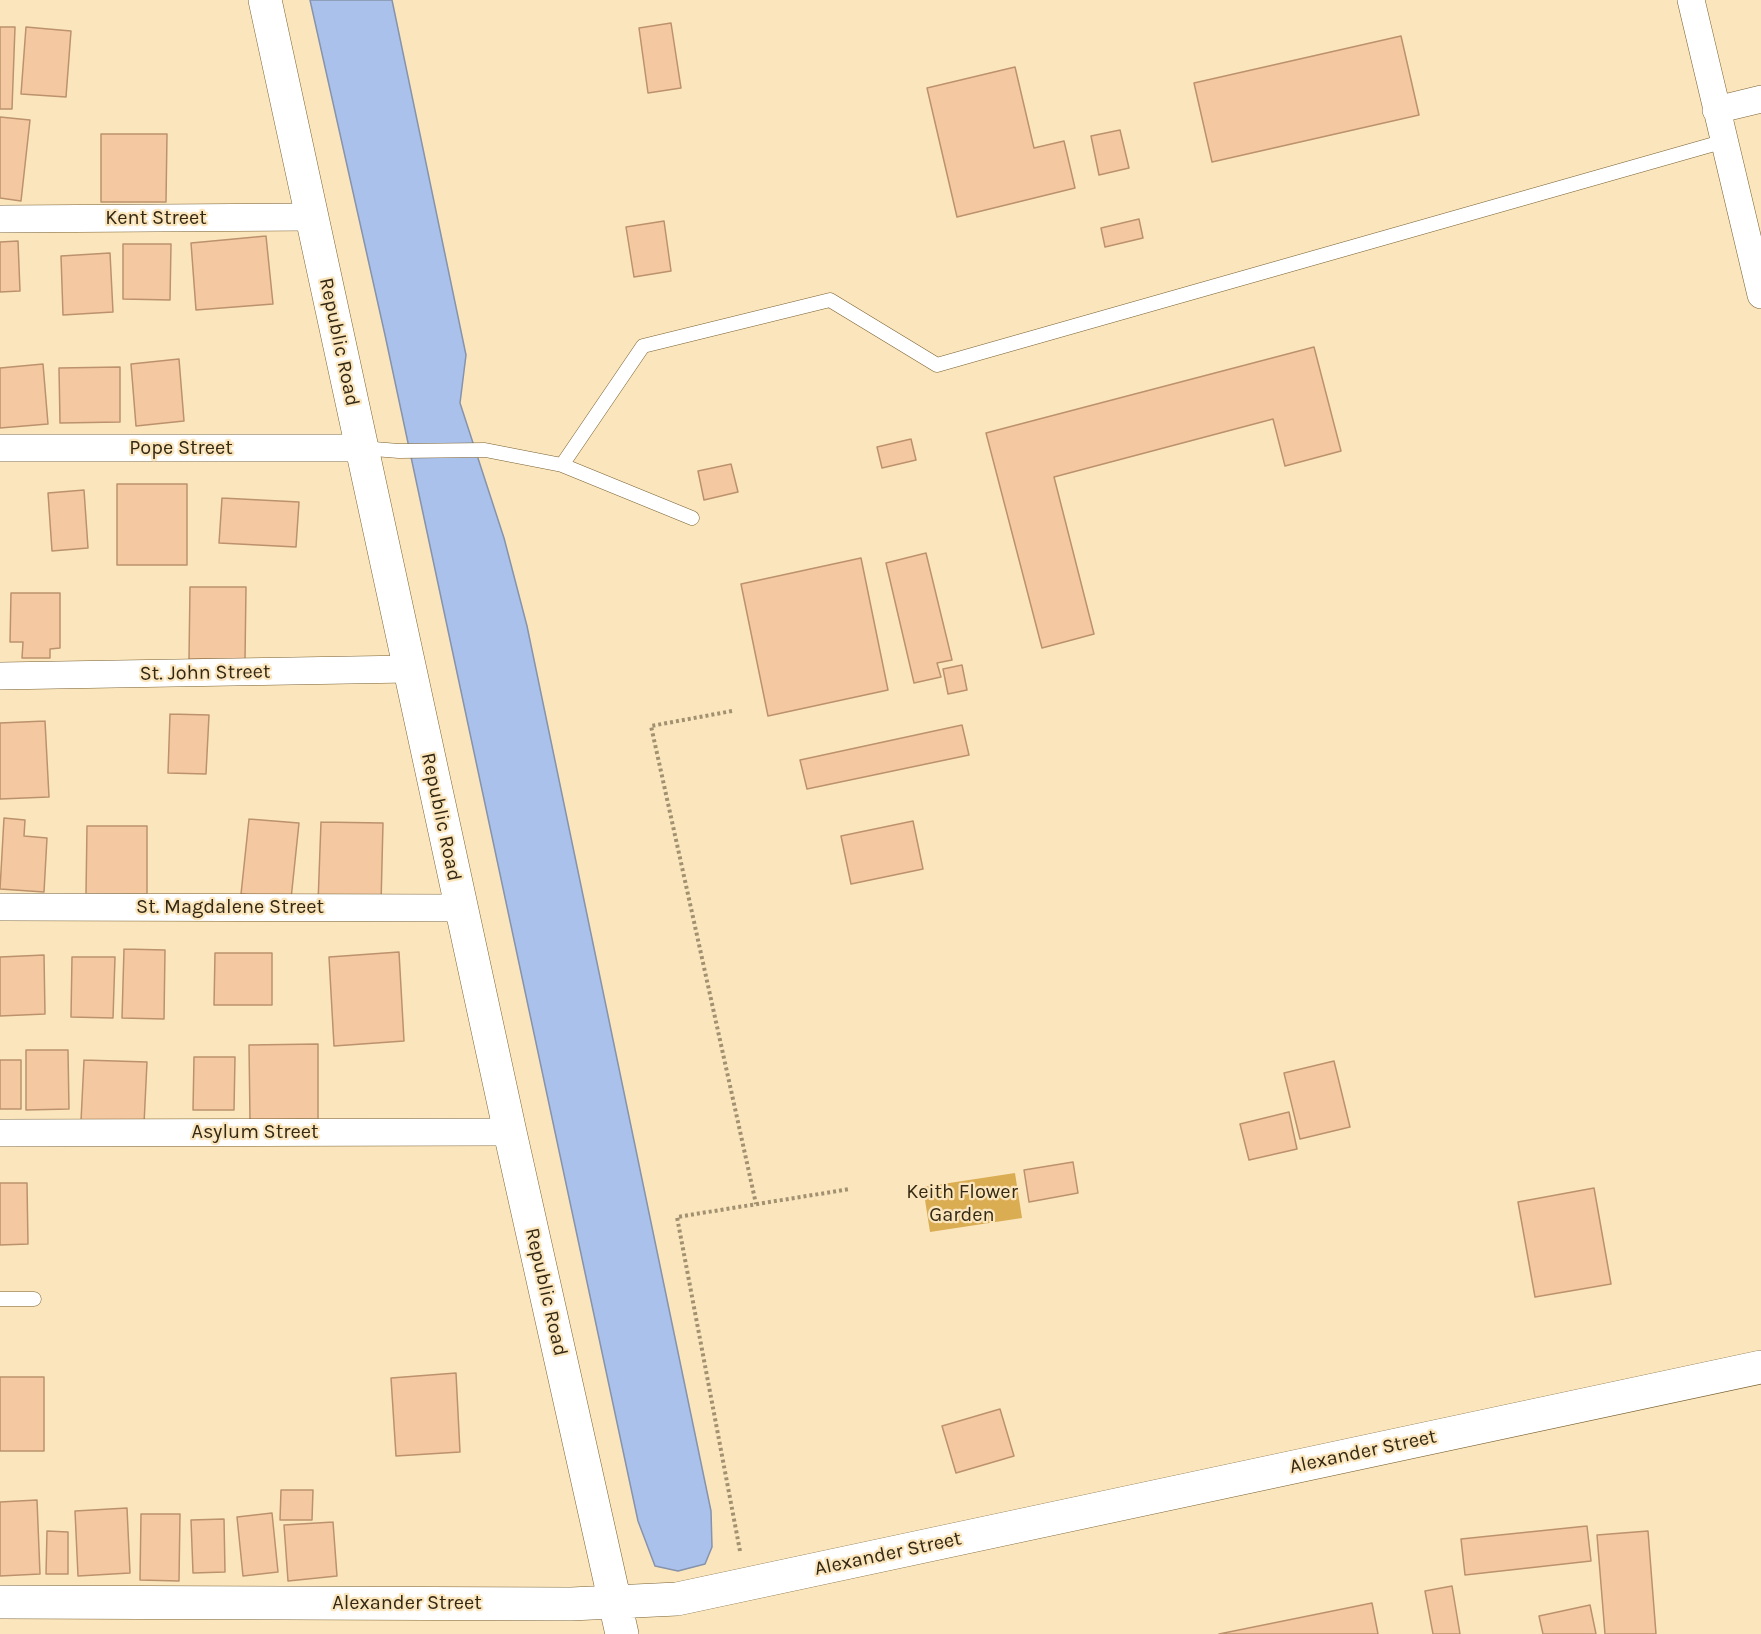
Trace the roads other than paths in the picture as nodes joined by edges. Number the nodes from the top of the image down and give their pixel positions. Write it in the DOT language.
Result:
graph roads {
  1 [pos="265,0"];
  2 [pos="1691,0"];
  3 [pos="1761,99"];
  4 [pos="1716,110"];
  5 [pos="1725,141"];
  6 [pos="312,217"];
  7 [pos="0,219"];
  8 [pos="1761,295"];
  9 [pos="0,448"];
  10 [pos="361,448"];
  11 [pos="562,465"];
  12 [pos="692,518"];
  13 [pos="409,669"];
  14 [pos="0,676"];
  15 [pos="0,907"];
  16 [pos="461,908"];
  17 [pos="510,1131"];
  18 [pos="0,1133"];
  19 [pos="0,1299"];
  20 [pos="34,1299"];
  21 [pos="1761,1367"];
  22 [pos="0,1602"];
  23 [pos="619,1618"];
  1 -- 6 [label="street, Republic Road"];
  2 -- 4 [label="street"];
  3 -- 4 [label="street"];
  4 -- 5 [label="street"];
  5 -- 8 [label="street"];
  5 -- 11 [label="lane"];
  6 -- 7 [label="street, Kent Street"];
  6 -- 10 [label="street, Republic Road"];
  9 -- 10 [label="street, Pope Street"];
  10 -- 11 [label="lane"];
  10 -- 13 [label="street, Republic Road"];
  11 -- 12 [label="lane"];
  13 -- 14 [label="street, St. John Street"];
  13 -- 16 [label="street, Republic Road"];
  15 -- 16 [label="street, St. Magdalene Street"];
  16 -- 17 [label="street, Republic Road"];
  17 -- 18 [label="street, Asylum Street"];
  17 -- 23 [label="street, Republic Road"];
  19 -- 20 [label="lane"];
  21 -- 23 [label="street, Alexander Street"];
  22 -- 23 [label="street, Alexander Street"];
}
